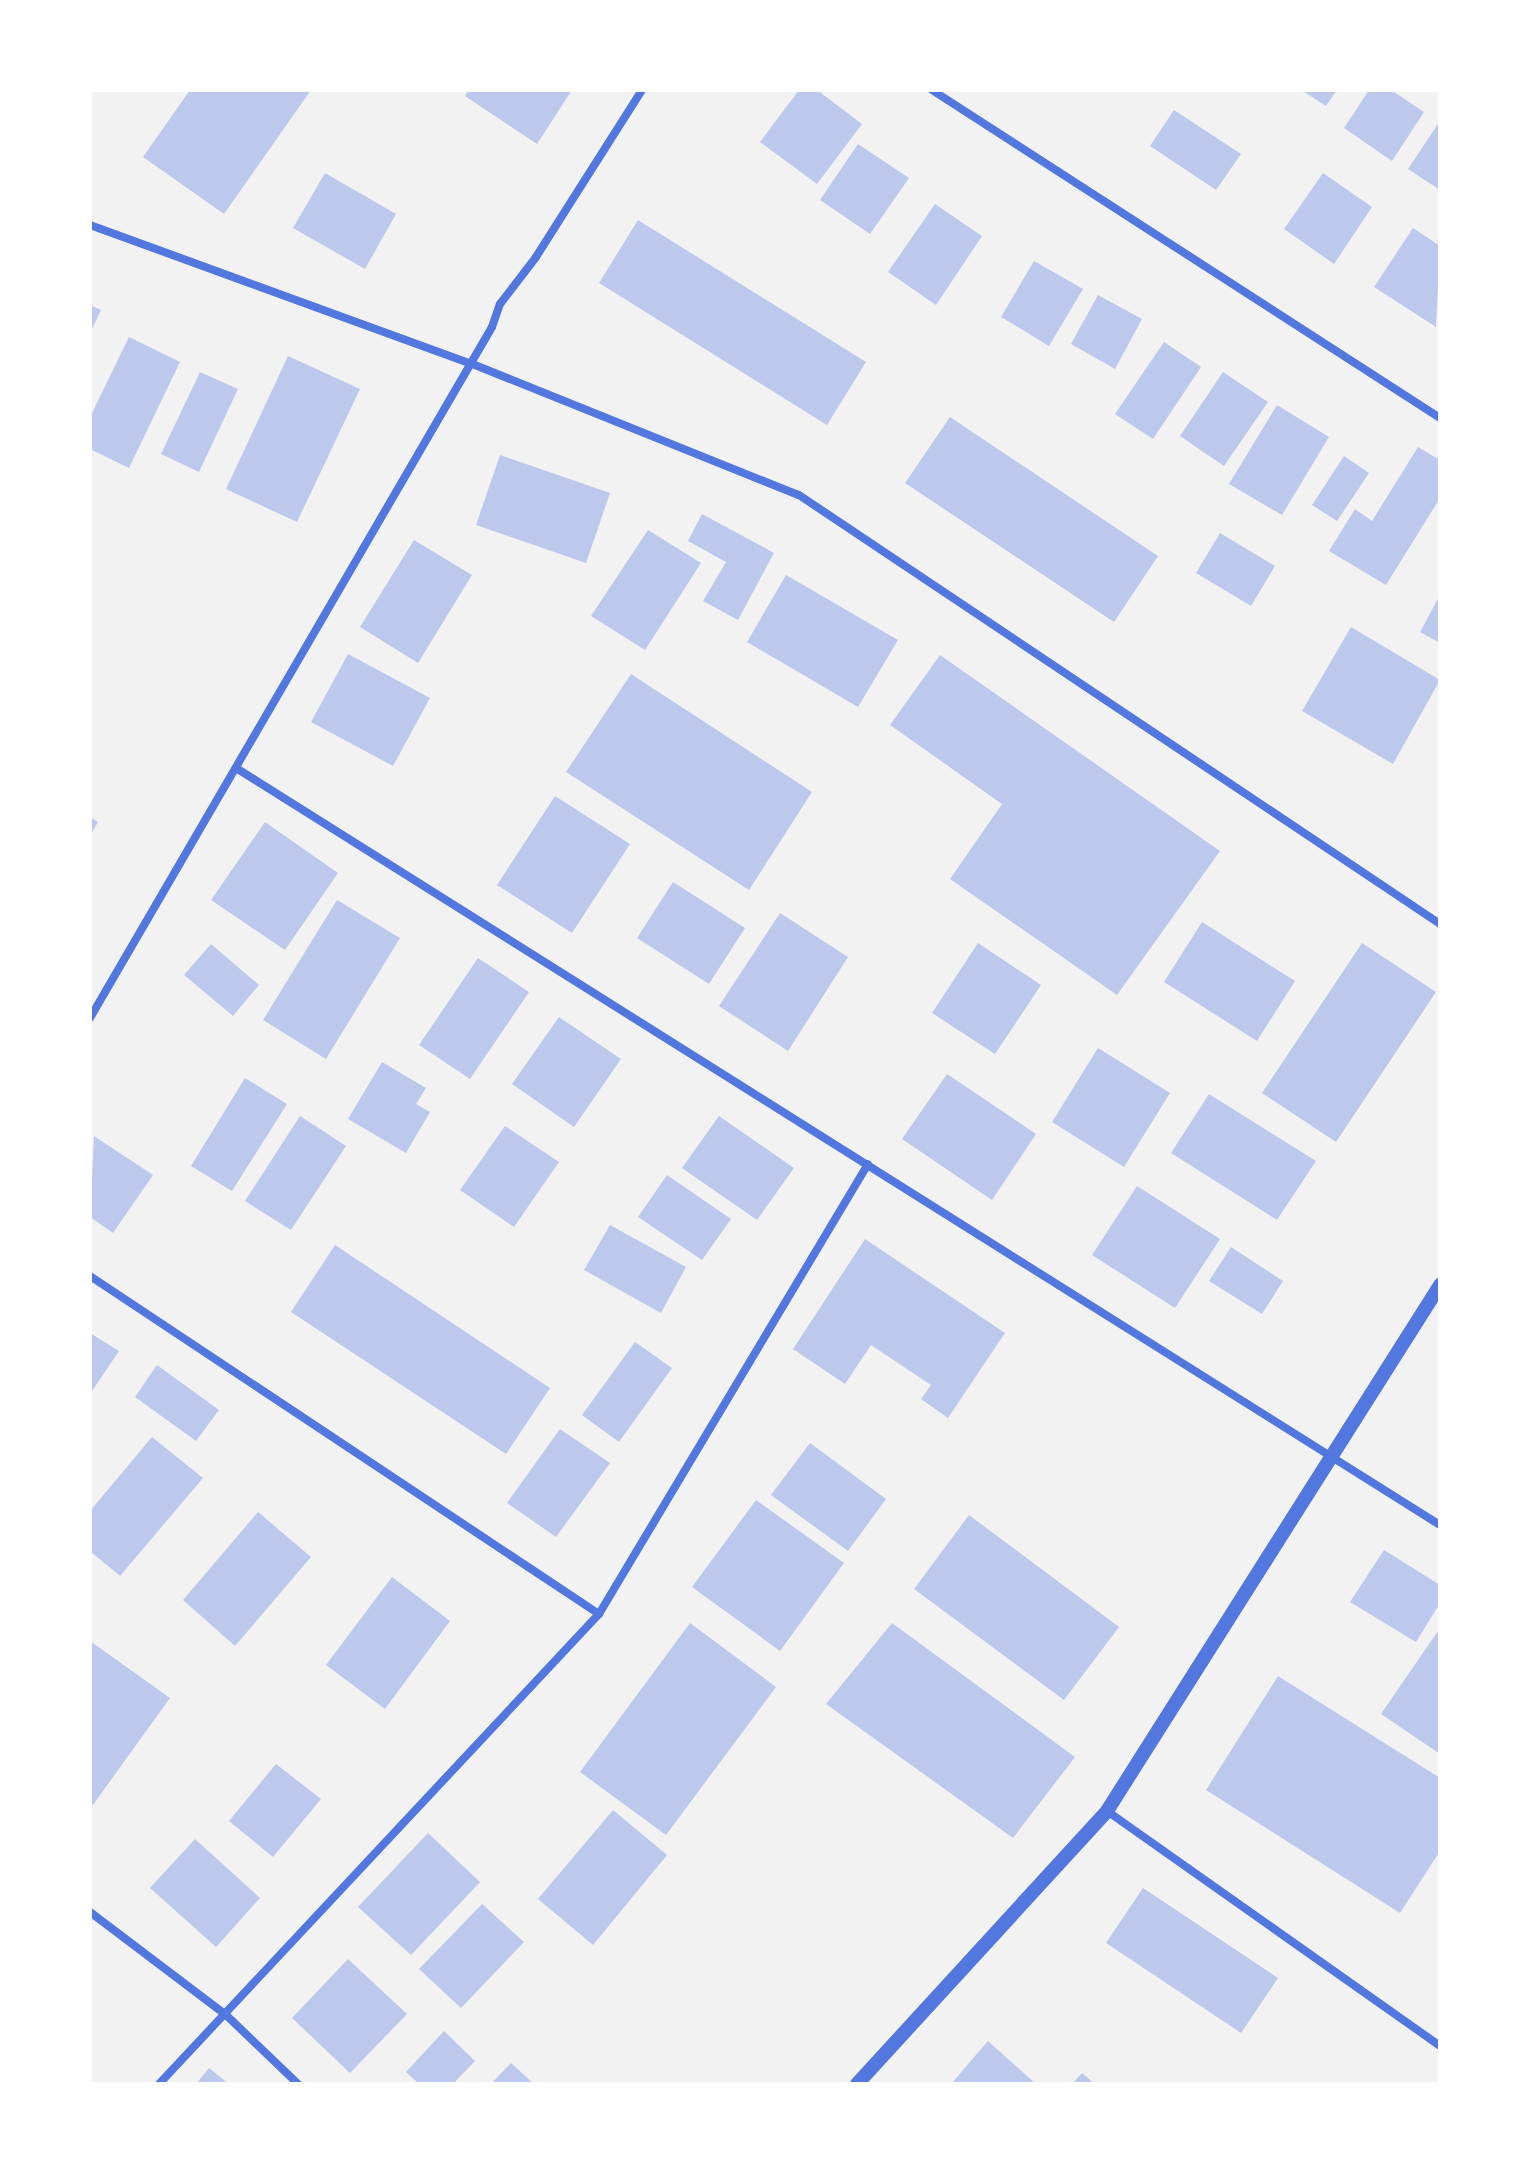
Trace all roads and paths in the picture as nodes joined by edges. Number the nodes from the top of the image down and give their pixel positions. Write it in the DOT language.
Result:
graph roads {
  1 [pos="642,90"];
  2 [pos="932,90"];
  3 [pos="90,225"];
  4 [pos="470,363"];
  5 [pos="1440,418"];
  6 [pos="236,768"];
  7 [pos="1440,924"];
  8 [pos="90,1018"];
  9 [pos="868,1164"];
  10 [pos="90,1276"];
  11 [pos="1440,1285"];
  12 [pos="1328,1458"];
  13 [pos="1440,1525"];
  14 [pos="599,1614"];
  15 [pos="1107,1811"];
  16 [pos="90,1912"];
  17 [pos="225,2014"];
  18 [pos="1440,2046"];
  19 [pos="159,2084"];
  20 [pos="298,2084"];
  21 [pos="857,2084"];
  1 -- 4 [label="street"];
  2 -- 5 [label="street"];
  3 -- 4 [label="street"];
  4 -- 6 [label="street"];
  4 -- 7 [label="street"];
  6 -- 8 [label="street"];
  6 -- 9 [label="street"];
  9 -- 12 [label="street"];
  9 -- 14 [label="street"];
  10 -- 14 [label="street"];
  11 -- 12 [label="street"];
  12 -- 13 [label="street"];
  12 -- 15 [label="street"];
  14 -- 17 [label="street"];
  15 -- 18 [label="street"];
  15 -- 21 [label="street"];
  16 -- 17 [label="street"];
  17 -- 19 [label="street"];
  17 -- 20 [label="street"];
}
